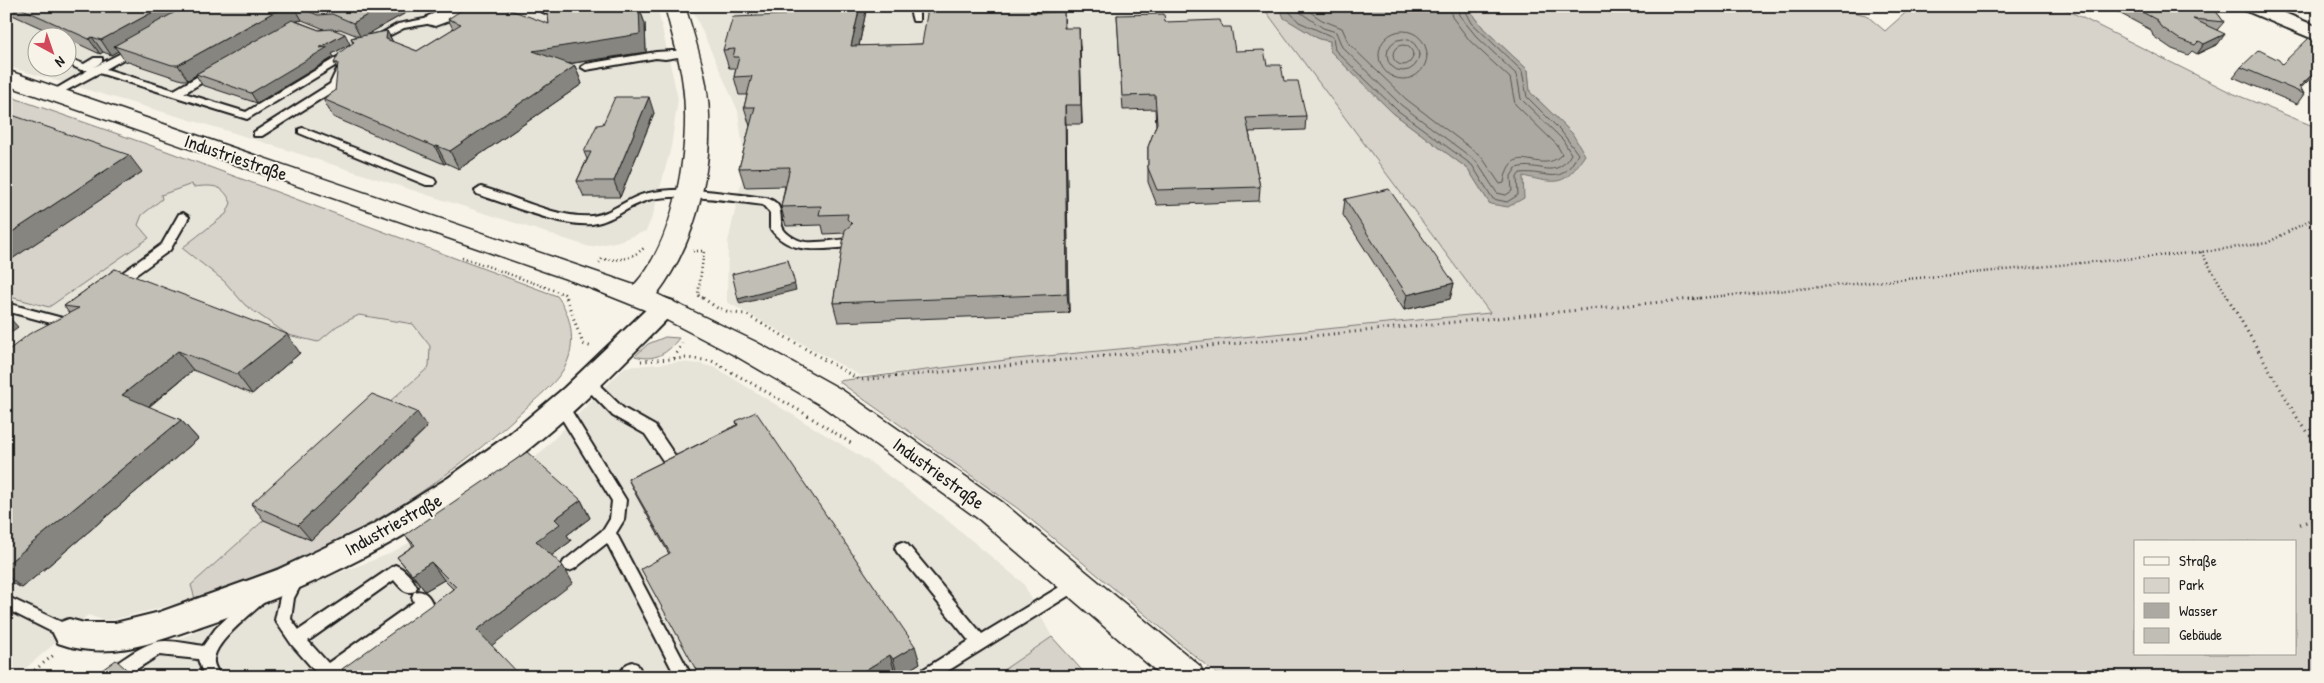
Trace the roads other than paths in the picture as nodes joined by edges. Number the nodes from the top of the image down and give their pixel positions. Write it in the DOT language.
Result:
graph roads {
  1 [pos="471,6"];
  2 [pos="535,6"];
  3 [pos="675,6"];
  4 [pos="914,6"];
  5 [pos="2251,6"];
  6 [pos="577,18"];
  7 [pos="916,20"];
  8 [pos="426,22"];
  9 [pos="2318,35"];
  10 [pos="363,51"];
  11 [pos="688,53"];
  12 [pos="78,65"];
  13 [pos="226,65"];
  14 [pos="586,66"];
  15 [pos="97,69"];
  16 [pos="6,77"];
  17 [pos="52,94"];
  18 [pos="174,94"];
  19 [pos="303,130"];
  20 [pos="258,134"];
  21 [pos="430,182"];
  22 [pos="481,191"];
  23 [pos="690,193"];
  24 [pos="183,217"];
  25 [pos="849,243"];
  26 [pos="102,293"];
  27 [pos="652,301"];
  28 [pos="6,307"];
  29 [pos="46,334"];
  30 [pos="587,381"];
  31 [pos="560,406"];
  32 [pos="673,464"];
  33 [pos="609,533"];
  34 [pos="902,548"];
  35 [pos="568,565"];
  36 [pos="301,572"];
  37 [pos="1076,584"];
  38 [pos="268,588"];
  39 [pos="6,602"];
  40 [pos="73,635"];
  41 [pos="297,640"];
  42 [pos="980,643"];
  43 [pos="207,653"];
  44 [pos="329,675"];
  45 [pos="112,677"];
  46 [pos="213,677"];
  47 [pos="684,677"];
  48 [pos="924,677"];
  49 [pos="1188,677"];
  1 -- 8 [label="street"];
  2 -- 6 [label="lane"];
  3 -- 11 [label="main road"];
  4 -- 7 [label="lane"];
  5 -- 9 [label="street"];
  8 -- 10 [label="lane"];
  10 -- 18 [label="lane"];
  10 -- 20 [label="lane"];
  11 -- 14 [label="lane"];
  11 -- 23 [label="main road"];
  12 -- 15 [label="lane"];
  13 -- 18 [label="lane"];
  15 -- 17 [label="lane"];
  15 -- 18 [label="lane"];
  16 -- 17 [label="main road, Industriestraße"];
  17 -- 27 [label="main road, Industriestraße"];
  19 -- 21 [label="lane"];
  22 -- 23 [label="lane"];
  23 -- 25 [label="lane"];
  23 -- 27 [label="main road"];
  24 -- 26 [label="lane"];
  27 -- 30 [label="street, Industriestraße"];
  27 -- 37 [label="main road, Industriestraße"];
  28 -- 29 [label="lane"];
  30 -- 31 [label="street, Industriestraße"];
  30 -- 32 [label="lane"];
  31 -- 33 [label="lane"];
  31 -- 36 [label="street, Industriestraße"];
  33 -- 35 [label="lane"];
  33 -- 47 [label="lane"];
  34 -- 42 [label="lane"];
  36 -- 38 [label="street, Industriestraße"];
  36 -- 41 [label="lane"];
  37 -- 42 [label="lane"];
  37 -- 49 [label="main road, Industriestraße"];
  38 -- 40 [label="street, Industriestraße"];
  38 -- 43 [label="lane"];
  39 -- 40 [label="lane"];
  41 -- 44 [label="lane"];
  41 -- 44 [label="lane"];
  42 -- 48 [label="lane"];
  43 -- 45 [label="lane"];
  43 -- 46 [label="lane"];
}
